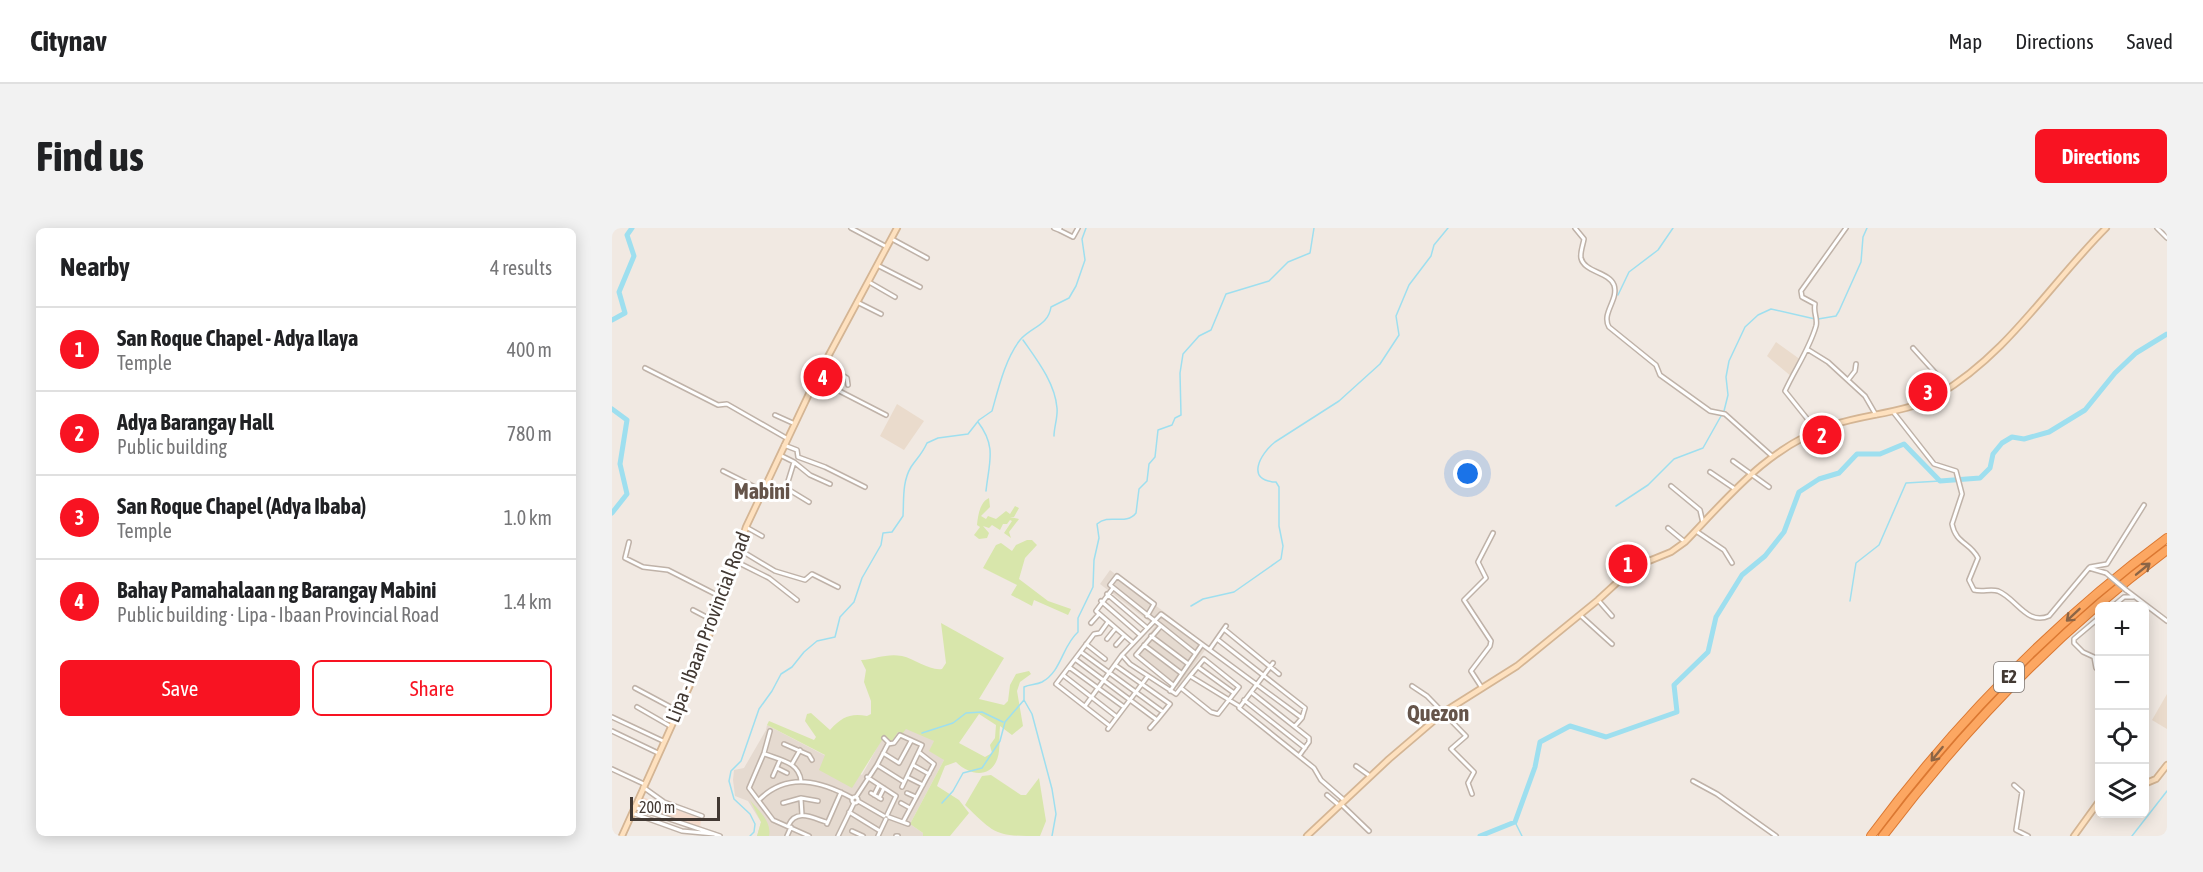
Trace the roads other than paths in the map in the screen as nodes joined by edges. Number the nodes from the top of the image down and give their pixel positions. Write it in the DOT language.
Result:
graph roads {
  1 [pos="850,228"];
  2 [pos="897,228"];
  3 [pos="1054,228"];
  4 [pos="1078,228"];
  5 [pos="1575,228"];
  6 [pos="1846,228"];
  7 [pos="2106,228"];
  8 [pos="2157,228"];
  9 [pos="1060,229"];
  10 [pos="890,238"];
  11 [pos="2167,238"];
  12 [pos="885,246"];
  13 [pos="927,258"];
  14 [pos="876,265"];
  15 [pos="867,282"];
  16 [pos="920,287"];
  17 [pos="895,297"];
  18 [pos="857,302"];
  19 [pos="881,314"];
  20 [pos="1913,348"];
  21 [pos="1807,349"];
  22 [pos="824,364"];
  23 [pos="1856,364"];
  24 [pos="645,368"];
  25 [pos="816,379"];
  26 [pos="1848,380"];
  27 [pos="848,385"];
  28 [pos="1949,388"];
  29 [pos="1894,413"];
  30 [pos="775,415"];
  31 [pos="886,415"];
  32 [pos="1878,416"];
  33 [pos="795,424"];
  34 [pos="1817,431"];
  35 [pos="788,439"];
  36 [pos="784,445"];
  37 [pos="780,455"];
  38 [pos="1772,456"];
  39 [pos="1733,461"];
  40 [pos="794,462"];
  41 [pos="723,471"];
  42 [pos="1710,472"];
  43 [pos="1751,475"];
  44 [pos="830,484"];
  45 [pos="1671,486"];
  46 [pos="865,487"];
  47 [pos="1769,487"];
  48 [pos="764,489"];
  49 [pos="1736,490"];
  50 [pos="781,494"];
  51 [pos="809,502"];
  52 [pos="2144,505"];
  53 [pos="1703,523"];
  54 [pos="746,527"];
  55 [pos="1668,528"];
  56 [pos="1695,531"];
  57 [pos="1493,533"];
  58 [pos="762,536"];
  59 [pos="2167,538"];
  60 [pos="629,542"];
  61 [pos="1685,542"];
  62 [pos="738,549"];
  63 [pos="2167,550"];
  64 [pos="735,561"];
  65 [pos="1732,563"];
  66 [pos="2089,568"];
  67 [pos="838,587"];
  68 [pos="1113,588"];
  69 [pos="1107,594"];
  70 [pos="2135,597"];
  71 [pos="723,598"];
  72 [pos="797,600"];
  73 [pos="1598,600"];
  74 [pos="1101,601"];
  75 [pos="2117,602"];
  76 [pos="693,609"];
  77 [pos="1098,614"];
  78 [pos="1580,615"];
  79 [pos="1147,616"];
  80 [pos="1612,616"];
  81 [pos="2095,620"];
  82 [pos="714,621"];
  83 [pos="1152,621"];
  84 [pos="2167,621"];
  85 [pos="1108,622"];
  86 [pos="1091,623"];
  87 [pos="1146,627"];
  88 [pos="1160,627"];
  89 [pos="1116,628"];
  90 [pos="1139,634"];
  91 [pos="1124,636"];
  92 [pos="1151,636"];
  93 [pos="1107,639"];
  94 [pos="1217,639"];
  95 [pos="1132,642"];
  96 [pos="1086,644"];
  97 [pos="1612,644"];
  98 [pos="1116,645"];
  99 [pos="1143,645"];
  100 [pos="1201,646"];
  101 [pos="1210,649"];
  102 [pos="1081,652"];
  103 [pos="1194,653"];
  104 [pos="1122,655"];
  105 [pos="1075,659"];
  106 [pos="1106,659"];
  107 [pos="2095,662"];
  108 [pos="1187,663"];
  109 [pos="1273,663"];
  110 [pos="1115,665"];
  111 [pos="1069,667"];
  112 [pos="1198,667"];
  113 [pos="1270,667"];
  114 [pos="1109,672"];
  115 [pos="1180,673"];
  116 [pos="1280,674"];
  117 [pos="1063,675"];
  118 [pos="1148,676"];
  119 [pos="1190,676"];
  120 [pos="1263,677"];
  121 [pos="1103,681"];
  122 [pos="1142,685"];
  123 [pos="1173,685"];
  124 [pos="1257,685"];
  125 [pos="1412,686"];
  126 [pos="636,688"];
  127 [pos="1098,688"];
  128 [pos="1181,688"];
  129 [pos="1482,688"];
  130 [pos="1136,692"];
  131 [pos="1170,692"];
  132 [pos="1251,692"];
  133 [pos="1234,693"];
  134 [pos="1176,694"];
  135 [pos="1092,697"];
  136 [pos="1130,699"];
  137 [pos="1244,700"];
  138 [pos="1228,701"];
  139 [pos="1170,704"];
  140 [pos="1085,706"];
  141 [pos="1239,706"];
  142 [pos="637,707"];
  143 [pos="1124,707"];
  144 [pos="678,711"];
  145 [pos="1163,712"];
  146 [pos="1444,712"];
  147 [pos="612,717"];
  148 [pos="1117,717"];
  149 [pos="1302,718"];
  150 [pos="1157,720"];
  151 [pos="670,726"];
  152 [pos="1294,726"];
  153 [pos="1150,728"];
  154 [pos="770,730"];
  155 [pos="612,731"];
  156 [pos="884,738"];
  157 [pos="663,741"];
  158 [pos="911,741"];
  159 [pos="888,743"];
  160 [pos="784,744"];
  161 [pos="1305,748"];
  162 [pos="800,750"];
  163 [pos="658,753"];
  164 [pos="764,753"];
  165 [pos="883,753"];
  166 [pos="920,753"];
  167 [pos="1299,756"];
  168 [pos="780,760"];
  169 [pos="812,760"];
  170 [pos="792,764"];
  171 [pos="899,764"];
  172 [pos="877,765"];
  173 [pos="913,765"];
  174 [pos="2167,765"];
  175 [pos="1356,766"];
  176 [pos="903,767"];
  177 [pos="777,768"];
  178 [pos="612,769"];
  179 [pos="787,773"];
  180 [pos="928,774"];
  181 [pos="773,776"];
  182 [pos="867,777"];
  183 [pos="907,777"];
  184 [pos="1371,777"];
  185 [pos="801,781"];
  186 [pos="1693,781"];
  187 [pos="2149,782"];
  188 [pos="879,785"];
  189 [pos="923,785"];
  190 [pos="2014,785"];
  191 [pos="644,786"];
  192 [pos="884,788"];
  193 [pos="899,791"];
  194 [pos="842,792"];
  195 [pos="907,793"];
  196 [pos="1472,794"];
  197 [pos="1328,795"];
  198 [pos="896,796"];
  199 [pos="916,797"];
  200 [pos="801,798"];
  201 [pos="760,799"];
  202 [pos="855,800"];
  203 [pos="818,801"];
  204 [pos="783,803"];
  205 [pos="901,803"];
  206 [pos="1342,804"];
  207 [pos="2095,807"];
  208 [pos="910,808"];
  209 [pos="633,810"];
  210 [pos="849,812"];
  211 [pos="802,815"];
  212 [pos="702,816"];
  213 [pos="886,817"];
  214 [pos="903,822"];
  215 [pos="908,824"];
  216 [pos="789,827"];
  217 [pos="880,831"];
  218 [pos="1369,831"];
  219 [pos="840,835"];
  220 [pos="622,836"];
  221 [pos="720,836"];
  222 [pos="787,836"];
  223 [pos="809,836"];
  224 [pos="852,836"];
  225 [pos="863,836"];
  226 [pos="878,836"];
  227 [pos="1307,836"];
  228 [pos="1776,836"];
  229 [pos="1871,836"];
  230 [pos="1883,836"];
  231 [pos="2028,836"];
  232 [pos="2074,836"];
  1 -- 12 [label="street"];
  2 -- 10 [label="street, Lipa - Ibaan Provincial Road"];
  3 -- 9 [label="street"];
  4 -- 9 [label="street"];
  5 -- 38 [label="street"];
  6 -- 21 [label="street"];
  7 -- 28 [label="street"];
  8 -- 11 [label="street"];
  10 -- 12 [label="street, Lipa - Ibaan Provincial Road"];
  10 -- 13 [label="street"];
  12 -- 14 [label="street, Lipa - Ibaan Provincial Road"];
  14 -- 15 [label="street, Lipa - Ibaan Provincial Road"];
  14 -- 16 [label="street"];
  15 -- 17 [label="street"];
  15 -- 18 [label="street, Lipa - Ibaan Provincial Road"];
  18 -- 19 [label="street"];
  18 -- 22 [label="street, Lipa - Ibaan Provincial Road"];
  20 -- 28 [label="street"];
  21 -- 26 [label="street"];
  21 -- 34 [label="street"];
  22 -- 25 [label="street, Lipa - Ibaan Provincial Road"];
  22 -- 27 [label="street"];
  23 -- 26 [label="street"];
  24 -- 35 [label="street"];
  25 -- 31 [label="street"];
  25 -- 33 [label="street, Lipa - Ibaan Provincial Road"];
  26 -- 32 [label="street"];
  28 -- 29 [label="street"];
  29 -- 32 [label="street"];
  29 -- 66 [label="street"];
  30 -- 33 [label="street"];
  32 -- 34 [label="street"];
  33 -- 35 [label="street, Lipa - Ibaan Provincial Road"];
  34 -- 38 [label="street"];
  35 -- 36 [label="street, Lipa - Ibaan Provincial Road"];
  36 -- 37 [label="street, Lipa - Ibaan Provincial Road"];
  36 -- 46 [label="street"];
  37 -- 40 [label="street"];
  37 -- 48 [label="street, Lipa - Ibaan Provincial Road"];
  38 -- 43 [label="street"];
  39 -- 43 [label="street"];
  40 -- 44 [label="street"];
  40 -- 51 [label="street"];
  41 -- 48 [label="street"];
  42 -- 49 [label="street"];
  43 -- 47 [label="street"];
  43 -- 49 [label="street"];
  45 -- 53 [label="street"];
  48 -- 50 [label="street"];
  48 -- 54 [label="street, Lipa - Ibaan Provincial Road"];
  49 -- 53 [label="street"];
  52 -- 66 [label="street"];
  53 -- 56 [label="street"];
  54 -- 58 [label="street"];
  54 -- 62 [label="street, Lipa - Ibaan Provincial Road"];
  55 -- 61 [label="street"];
  56 -- 61 [label="street"];
  56 -- 65 [label="street"];
  57 -- 129 [label="street"];
  59 -- 229 [label="highway, E2, one-way"];
  60 -- 71 [label="street"];
  61 -- 73 [label="street"];
  62 -- 64 [label="street, Lipa - Ibaan Provincial Road"];
  62 -- 67 [label="street"];
  230 -- 63 [label="highway, E2, one-way"];
  64 -- 71 [label="street, Lipa - Ibaan Provincial Road"];
  64 -- 72 [label="street"];
  66 -- 70 [label="street, bridge"];
  68 -- 69 [label="street"];
  68 -- 79 [label="street"];
  68 -- 79 [label="street"];
  69 -- 74 [label="street"];
  69 -- 87 [label="street"];
  70 -- 75 [label="street"];
  70 -- 84 [label="street"];
  71 -- 82 [label="street, Lipa - Ibaan Provincial Road"];
  73 -- 78 [label="street"];
  73 -- 80 [label="street"];
  74 -- 77 [label="street"];
  74 -- 90 [label="street"];
  76 -- 82 [label="street"];
  77 -- 85 [label="street"];
  77 -- 86 [label="street"];
  78 -- 97 [label="street"];
  78 -- 129 [label="street"];
  79 -- 83 [label="street"];
  81 -- 107 [label="street"];
  82 -- 144 [label="street, Lipa - Ibaan Provincial Road"];
  83 -- 87 [label="street"];
  83 -- 88 [label="street"];
  83 -- 100 [label="street"];
  85 -- 89 [label="street"];
  85 -- 96 [label="street"];
  87 -- 90 [label="street"];
  88 -- 92 [label="street"];
  88 -- 103 [label="street"];
  89 -- 91 [label="street"];
  89 -- 93 [label="street"];
  90 -- 95 [label="street"];
  91 -- 95 [label="street"];
  91 -- 98 [label="street"];
  92 -- 99 [label="street"];
  92 -- 108 [label="street"];
  94 -- 101 [label="street"];
  94 -- 113 [label="street"];
  94 -- 120 [label="street"];
  95 -- 104 [label="street"];
  96 -- 102 [label="street"];
  96 -- 106 [label="street"];
  99 -- 115 [label="street"];
  99 -- 123 [label="street"];
  100 -- 101 [label="street"];
  100 -- 103 [label="street"];
  101 -- 124 [label="street"];
  102 -- 105 [label="street"];
  102 -- 114 [label="street"];
  103 -- 108 [label="street"];
  104 -- 110 [label="street"];
  104 -- 118 [label="street"];
  105 -- 111 [label="street"];
  105 -- 121 [label="street"];
  108 -- 115 [label="street"];
  109 -- 113 [label="street"];
  110 -- 114 [label="street"];
  110 -- 122 [label="street"];
  111 -- 117 [label="street"];
  111 -- 127 [label="street"];
  112 -- 119 [label="street"];
  112 -- 133 [label="street"];
  112 -- 133 [label="street"];
  113 -- 116 [label="street"];
  113 -- 120 [label="street"];
  114 -- 121 [label="street"];
  114 -- 130 [label="street"];
  115 -- 123 [label="street"];
  117 -- 135 [label="street"];
  117 -- 140 [label="street"];
  118 -- 122 [label="street"];
  118 -- 131 [label="street"];
  119 -- 128 [label="street"];
  119 -- 138 [label="street"];
  120 -- 124 [label="street"];
  120 -- 149 [label="street"];
  121 -- 127 [label="street"];
  121 -- 136 [label="street"];
  122 -- 130 [label="street"];
  122 -- 139 [label="street"];
  123 -- 131 [label="street"];
  124 -- 132 [label="street"];
  124 -- 149 [label="street"];
  125 -- 146 [label="street"];
  126 -- 144 [label="street"];
  127 -- 135 [label="street"];
  127 -- 143 [label="street"];
  128 -- 134 [label="street"];
  128 -- 138 [label="street"];
  129 -- 146 [label="street"];
  130 -- 136 [label="street"];
  130 -- 145 [label="street"];
  131 -- 134 [label="street"];
  132 -- 137 [label="street"];
  132 -- 152 [label="street"];
  133 -- 138 [label="street"];
  134 -- 139 [label="street"];
  135 -- 140 [label="street"];
  135 -- 148 [label="street"];
  136 -- 143 [label="street"];
  136 -- 150 [label="street"];
  137 -- 141 [label="street"];
  137 -- 161 [label="street"];
  138 -- 141 [label="street"];
  139 -- 145 [label="street"];
  140 -- 148 [label="street"];
  141 -- 167 [label="street"];
  142 -- 151 [label="street"];
  143 -- 148 [label="street"];
  144 -- 151 [label="street, Lipa - Ibaan Provincial Road"];
  145 -- 150 [label="street"];
  146 -- 184 [label="street"];
  146 -- 196 [label="street"];
  147 -- 157 [label="street"];
  149 -- 152 [label="street"];
  150 -- 153 [label="street"];
  151 -- 157 [label="street, Lipa - Ibaan Provincial Road"];
  152 -- 161 [label="street"];
  154 -- 164 [label="street"];
  155 -- 163 [label="street"];
  156 -- 159 [label="street"];
  157 -- 163 [label="street, Lipa - Ibaan Provincial Road"];
  158 -- 159 [label="street"];
  158 -- 166 [label="street"];
  158 -- 171 [label="street"];
  159 -- 165 [label="street"];
  160 -- 162 [label="street"];
  161 -- 167 [label="street"];
  162 -- 169 [label="street"];
  162 -- 170 [label="street"];
  163 -- 191 [label="street, Lipa - Ibaan Provincial Road"];
  164 -- 168 [label="street"];
  164 -- 201 [label="street"];
  165 -- 171 [label="street"];
  165 -- 172 [label="street"];
  166 -- 173 [label="street"];
  166 -- 180 [label="street"];
  167 -- 206 [label="street"];
  168 -- 170 [label="street"];
  168 -- 177 [label="street"];
  170 -- 185 [label="street"];
  171 -- 176 [label="street"];
  172 -- 182 [label="street"];
  172 -- 183 [label="street"];
  173 -- 180 [label="street"];
  173 -- 183 [label="street"];
  174 -- 187 [label="street"];
  175 -- 184 [label="street"];
  177 -- 179 [label="street"];
  177 -- 181 [label="street"];
  178 -- 191 [label="street"];
  180 -- 189 [label="street"];
  182 -- 188 [label="street"];
  182 -- 202 [label="street"];
  183 -- 189 [label="street"];
  184 -- 206 [label="street"];
  185 -- 194 [label="street"];
  185 -- 201 [label="street"];
  186 -- 228 [label="street"];
  188 -- 192 [label="street"];
  188 -- 192 [label="street"];
  189 -- 199 [label="street"];
  190 -- 231 [label="street"];
  191 -- 209 [label="street, Lipa - Ibaan Provincial Road"];
  191 -- 212 [label="street"];
  192 -- 198 [label="street"];
  193 -- 198 [label="street"];
  194 -- 202 [label="street"];
  194 -- 211 [label="street"];
  195 -- 199 [label="street"];
  197 -- 206 [label="street"];
  198 -- 213 [label="street"];
  199 -- 208 [label="street"];
  200 -- 203 [label="street"];
  200 -- 204 [label="street"];
  200 -- 211 [label="street"];
  201 -- 216 [label="street"];
  202 -- 210 [label="street"];
  202 -- 213 [label="street"];
  205 -- 208 [label="street"];
  206 -- 218 [label="street"];
  206 -- 227 [label="street"];
  207 -- 232 [label="street"];
  208 -- 214 [label="street"];
  209 -- 220 [label="street, Lipa - Ibaan Provincial Road"];
  209 -- 221 [label="street"];
  210 -- 217 [label="street"];
  210 -- 219 [label="street"];
  211 -- 216 [label="street"];
  213 -- 214 [label="street"];
  213 -- 217 [label="street"];
  214 -- 215 [label="street"];
  216 -- 222 [label="street"];
  216 -- 223 [label="street"];
  217 -- 226 [label="street"];
  224 -- 225 [label="street"];
}
